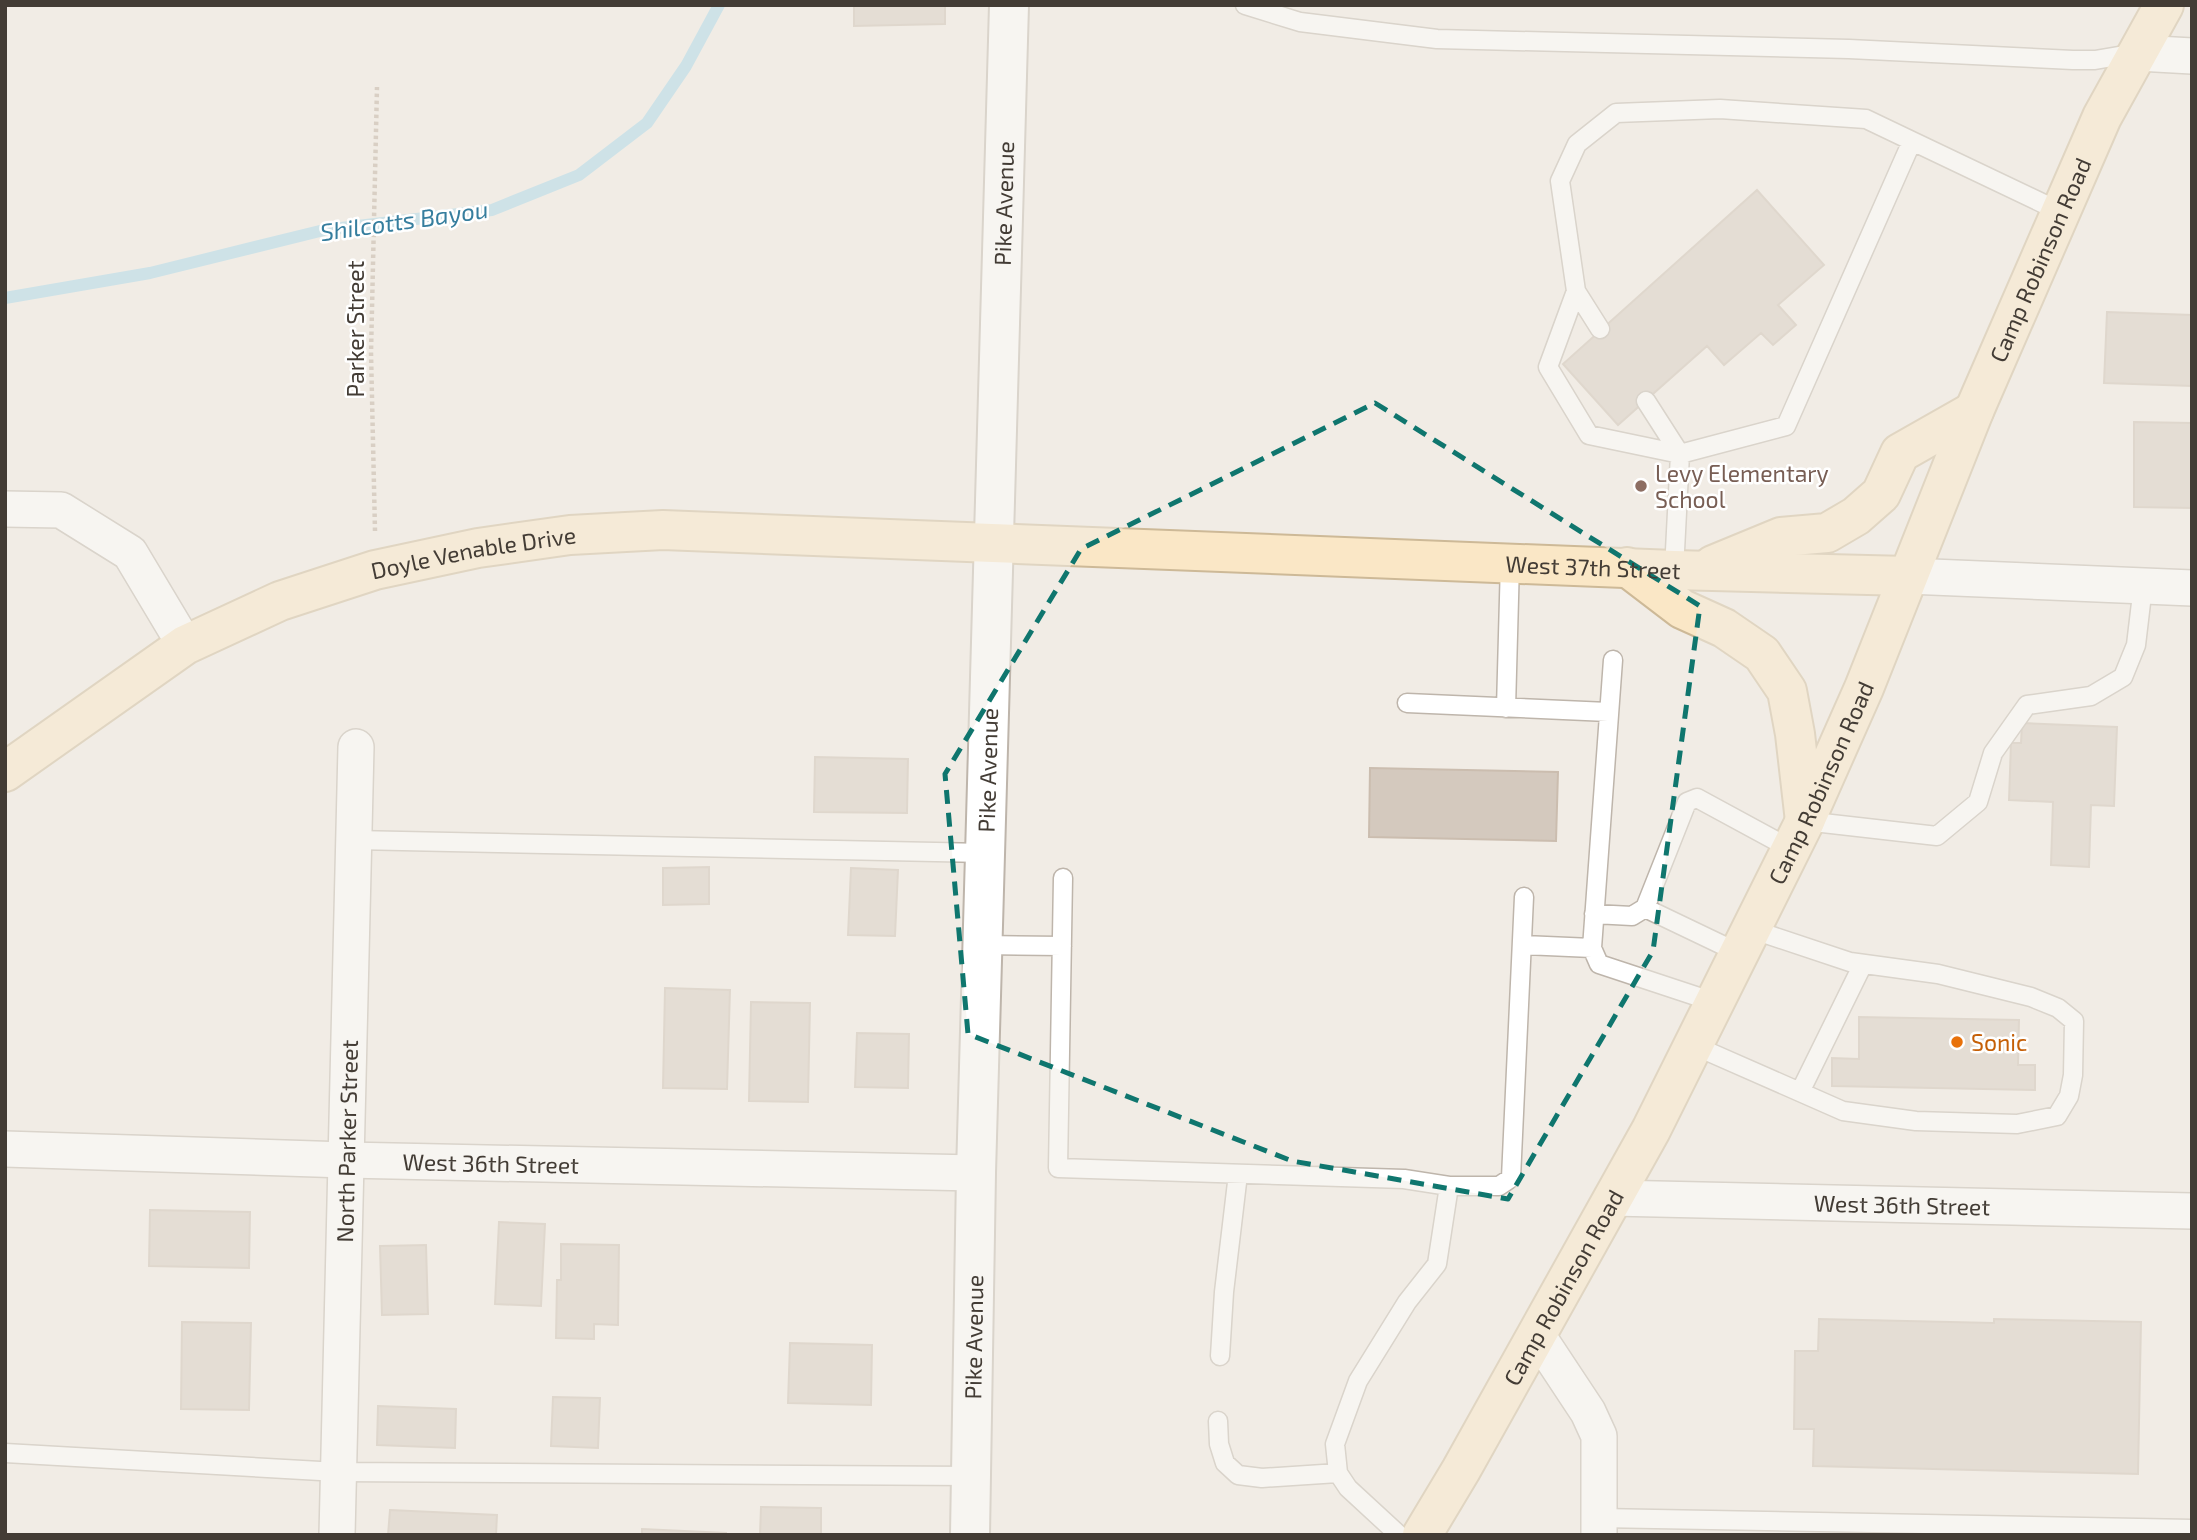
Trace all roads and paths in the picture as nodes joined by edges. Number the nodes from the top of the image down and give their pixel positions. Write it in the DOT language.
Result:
graph roads {
  1 [pos="1009,5"];
  2 [pos="1245,5"];
  3 [pos="2164,5"];
  4 [pos="2138,52"];
  5 [pos="2192,56"];
  6 [pos="377,87"];
  7 [pos="1912,141"];
  8 [pos="2061,212"];
  9 [pos="1576,291"];
  10 [pos="1600,329"];
  11 [pos="1646,401"];
  12 [pos="1974,411"];
  13 [pos="1680,454"];
  14 [pos="5,509"];
  15 [pos="995,542"];
  16 [pos="1510,562"];
  17 [pos="1627,567"];
  18 [pos="376,570"];
  19 [pos="1687,570"];
  20 [pos="1908,576"];
  21 [pos="2143,586"];
  22 [pos="2192,588"];
  23 [pos="185,645"];
  24 [pos="1613,660"];
  25 [pos="1406,703"];
  26 [pos="1506,708"];
  27 [pos="1608,712"];
  28 [pos="356,747"];
  29 [pos="5,772"];
  30 [pos="1798,835"];
  31 [pos="354,840"];
  32 [pos="985,853"];
  33 [pos="1063,878"];
  34 [pos="1524,897"];
  35 [pos="1645,908"];
  36 [pos="1594,914"];
  37 [pos="1745,941"];
  38 [pos="982,945"];
  39 [pos="1521,945"];
  40 [pos="1062,946"];
  41 [pos="1592,948"];
  42 [pos="1863,964"];
  43 [pos="1714,1002"];
  44 [pos="1693,1045"];
  45 [pos="1800,1092"];
  46 [pos="5,1149"];
  47 [pos="346,1160"];
  48 [pos="976,1173"];
  49 [pos="1238,1174"];
  50 [pos="1449,1186"];
  51 [pos="1612,1198"];
  52 [pos="2192,1211"];
  53 [pos="1537,1335"];
  54 [pos="1220,1356"];
  55 [pos="1218,1421"];
  56 [pos="5,1453"];
  57 [pos="338,1472"];
  58 [pos="1338,1473"];
  59 [pos="972,1476"];
  60 [pos="1599,1526"];
  61 [pos="2192,1529"];
  62 [pos="337,1535"];
  63 [pos="970,1535"];
  64 [pos="1399,1535"];
  65 [pos="1422,1535"];
  1 -- 15 [label="street, Pike Avenue"];
  2 -- 4 [label="lane"];
  3 -- 4 [label="main road, Camp Robinson Road"];
  4 -- 5 [label="street"];
  4 -- 8 [label="main road, Camp Robinson Road"];
  6 -- 18 [label="path, Parker Street"];
  7 -- 8 [label="lane"];
  7 -- 9 [label="lane"];
  7 -- 13 [label="lane"];
  8 -- 12 [label="main road, Camp Robinson Road"];
  9 -- 10 [label="lane"];
  9 -- 13 [label="lane"];
  11 -- 13 [label="lane"];
  12 -- 19 [label="main road"];
  12 -- 20 [label="main road, Camp Robinson Road"];
  13 -- 19 [label="lane"];
  14 -- 23 [label="street"];
  15 -- 16 [label="main road, West 37th Street"];
  15 -- 18 [label="main road, Doyle Venable Drive"];
  15 -- 32 [label="street, Pike Avenue"];
  16 -- 17 [label="main road, West 37th Street"];
  16 -- 26 [label="lane"];
  17 -- 19 [label="main road, West 37th Street"];
  17 -- 30 [label="main road"];
  18 -- 23 [label="main road, Doyle Venable Drive"];
  19 -- 20 [label="main road, West 37th Street"];
  20 -- 21 [label="street, West 37th Street"];
  20 -- 30 [label="main road, Camp Robinson Road"];
  21 -- 22 [label="street, West 37th Street"];
  21 -- 30 [label="lane"];
  23 -- 29 [label="main road, Doyle Venable Drive"];
  24 -- 27 [label="lane"];
  25 -- 26 [label="lane"];
  26 -- 27 [label="lane"];
  27 -- 36 [label="lane"];
  28 -- 31 [label="street, North Parker Street"];
  30 -- 35 [label="lane"];
  30 -- 37 [label="main road, Camp Robinson Road"];
  31 -- 32 [label="lane"];
  31 -- 47 [label="street, North Parker Street"];
  32 -- 38 [label="street, Pike Avenue"];
  33 -- 40 [label="lane"];
  34 -- 39 [label="lane"];
  35 -- 36 [label="lane"];
  35 -- 37 [label="lane"];
  36 -- 41 [label="lane"];
  37 -- 42 [label="lane"];
  37 -- 43 [label="main road, Camp Robinson Road"];
  38 -- 40 [label="lane"];
  38 -- 48 [label="street, Pike Avenue"];
  39 -- 41 [label="lane"];
  39 -- 50 [label="lane"];
  40 -- 49 [label="lane"];
  41 -- 43 [label="lane"];
  42 -- 45 [label="lane"];
  42 -- 45 [label="lane"];
  43 -- 44 [label="main road, Camp Robinson Road"];
  44 -- 45 [label="lane"];
  44 -- 51 [label="main road, Camp Robinson Road"];
  46 -- 47 [label="street, West 36th Street"];
  47 -- 48 [label="street, West 36th Street"];
  47 -- 57 [label="street, North Parker Street"];
  48 -- 59 [label="street, Pike Avenue"];
  49 -- 50 [label="lane"];
  49 -- 54 [label="lane"];
  50 -- 58 [label="lane"];
  51 -- 52 [label="street, West 36th Street"];
  51 -- 53 [label="main road, Camp Robinson Road"];
  53 -- 60 [label="street"];
  53 -- 65 [label="main road, Camp Robinson Road"];
  55 -- 58 [label="lane"];
  56 -- 57 [label="lane"];
  57 -- 59 [label="lane"];
  57 -- 62 [label="street, North Parker Street"];
  58 -- 64 [label="lane"];
  59 -- 63 [label="street, Pike Avenue"];
  60 -- 61 [label="lane"];
}
